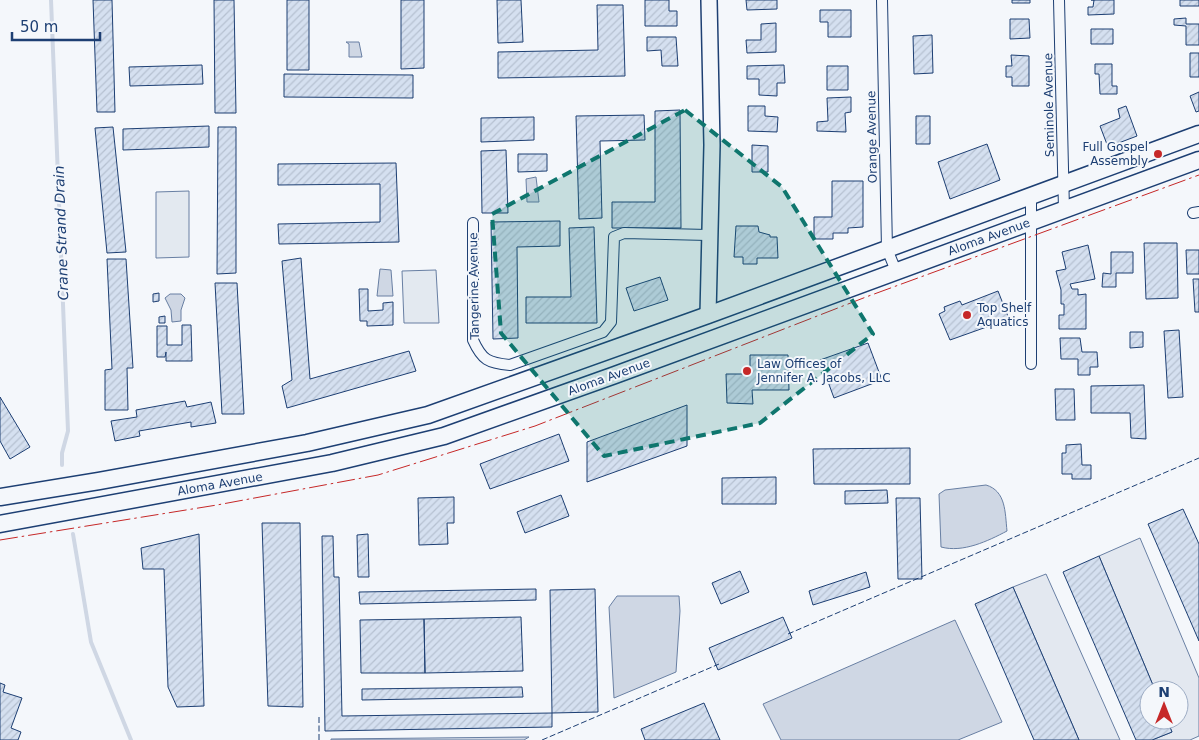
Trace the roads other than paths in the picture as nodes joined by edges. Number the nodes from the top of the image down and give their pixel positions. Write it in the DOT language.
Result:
graph roads {
  1 [pos="708,0"];
  2 [pos="882,0"];
  3 [pos="1059,0"];
  4 [pos="1199,134"];
  5 [pos="1199,160"];
  6 [pos="1063,184"];
  7 [pos="1031,196"];
  8 [pos="1064,210"];
  9 [pos="1031,222"];
  10 [pos="473,223"];
  11 [pos="708,234"];
  12 [pos="887,248"];
  13 [pos="896,271"];
  14 [pos="708,315"];
  15 [pos="1031,364"];
  16 [pos="567,366"];
  17 [pos="615,376"];
  18 [pos="540,402"];
  19 [pos="0,497"];
  20 [pos="0,524"];
  1 -- 11 [label="street"];
  2 -- 12 [label="street, Orange Avenue"];
  3 -- 6 [label="street, Seminole Avenue"];
  4 -- 6 [label="main road, Aloma Avenue"];
  5 -- 8 [label="main road, Aloma Avenue"];
  6 -- 7 [label="main road, Aloma Avenue"];
  6 -- 8 [label="street, Seminole Avenue"];
  7 -- 9 [label="street"];
  7 -- 12 [label="main road, Aloma Avenue"];
  8 -- 9 [label="main road, Aloma Avenue"];
  9 -- 13 [label="main road, Aloma Avenue"];
  9 -- 15 [label="street"];
  10 -- 11 [label="street, Tangerine Avenue"];
  11 -- 14 [label="street"];
  12 -- 13 [label="street, Orange Avenue"];
  12 -- 14 [label="main road, Aloma Avenue"];
  13 -- 17 [label="main road, Aloma Avenue"];
  14 -- 16 [label="main road, Aloma Avenue"];
  14 -- 17 [label="main road"];
  16 -- 18 [label="main road"];
  16 -- 19 [label="main road, Aloma Avenue"];
  17 -- 18 [label="main road, Aloma Avenue"];
  18 -- 20 [label="main road, Aloma Avenue"];
}
